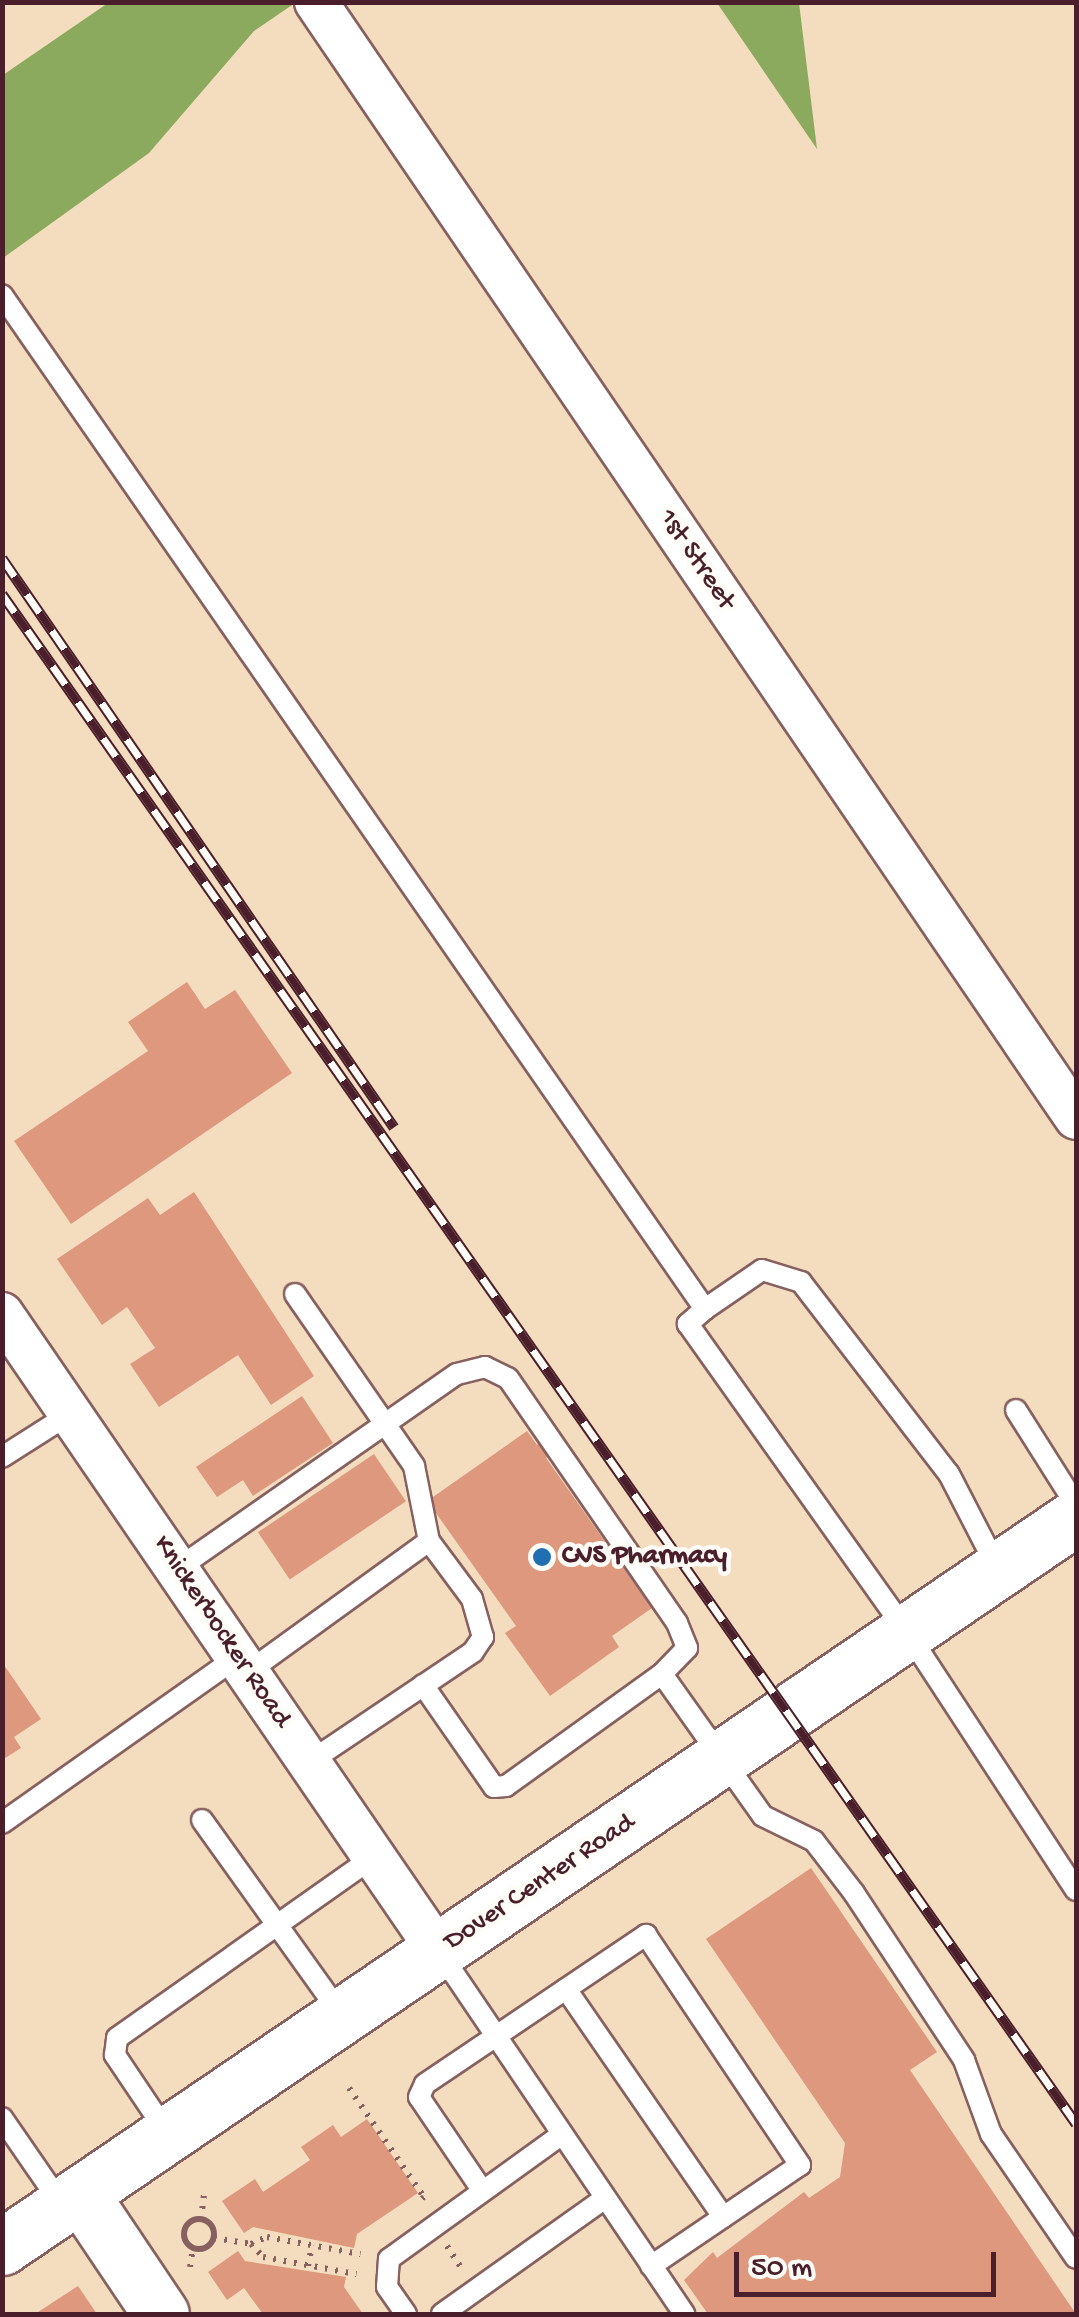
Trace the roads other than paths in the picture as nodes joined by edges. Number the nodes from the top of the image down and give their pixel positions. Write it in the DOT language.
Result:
graph roads {
  1 [pos="316,2"];
  2 [pos="2,295"];
  3 [pos="1076,1118"];
  4 [pos="295,1294"];
  5 [pos="705,1309"];
  6 [pos="8,1333"];
  7 [pos="1016,1410"];
  8 [pos="71,1413"];
  9 [pos="386,1425"];
  10 [pos="2,1456"];
  11 [pos="1076,1505"];
  12 [pos="1076,1517"];
  13 [pos="429,1540"];
  14 [pos="998,1568"];
  15 [pos="177,1570"];
  16 [pos="905,1630"];
  17 [pos="243,1665"];
  18 [pos="662,1674"];
  19 [pos="422,1686"];
  20 [pos="723,1758"];
  21 [pos="310,1762"];
  22 [pos="202,1820"];
  23 [pos="2,1823"];
  24 [pos="374,1857"];
  25 [pos="1076,1890"];
  26 [pos="276,1925"];
  27 [pos="438,1952"];
  28 [pos="566,1988"];
  29 [pos="343,2017"];
  30 [pos="496,2036"];
  31 [pos="2,2118"];
  32 [pos="562,2134"];
  33 [pos="169,2135"];
  34 [pos="482,2190"];
  35 [pos="606,2198"];
  36 [pos="72,2201"];
  37 [pos="723,2217"];
  38 [pos="2,2247"];
  39 [pos="1076,2258"];
  40 [pos="651,2266"];
  41 [pos="161,2314"];
  42 [pos="406,2314"];
  43 [pos="442,2314"];
  44 [pos="684,2314"];
  1 -- 3 [label="street, 1st Street"];
  2 -- 5 [label="lane"];
  4 -- 9 [label="lane"];
  5 -- 14 [label="lane"];
  5 -- 16 [label="lane"];
  6 -- 8 [label="street, Knickerbocker Road"];
  7 -- 11 [label="lane"];
  8 -- 10 [label="lane"];
  8 -- 15 [label="street, Knickerbocker Road"];
  9 -- 13 [label="lane"];
  9 -- 15 [label="lane"];
  9 -- 18 [label="lane"];
  12 -- 14 [label="street, Dover Center Road"];
  13 -- 17 [label="lane"];
  13 -- 19 [label="lane"];
  14 -- 16 [label="street, Dover Center Road"];
  15 -- 17 [label="street, Knickerbocker Road"];
  16 -- 20 [label="street, Dover Center Road"];
  16 -- 25 [label="lane"];
  17 -- 21 [label="street, Knickerbocker Road"];
  17 -- 23 [label="lane"];
  18 -- 19 [label="lane"];
  18 -- 20 [label="lane"];
  19 -- 21 [label="lane"];
  20 -- 27 [label="street, Dover Center Road"];
  20 -- 39 [label="lane"];
  21 -- 24 [label="street, Knickerbocker Road"];
  22 -- 26 [label="lane"];
  24 -- 26 [label="lane"];
  24 -- 27 [label="street, Knickerbocker Road"];
  26 -- 29 [label="lane"];
  26 -- 33 [label="lane"];
  27 -- 29 [label="street, Dover Center Road"];
  27 -- 30 [label="lane"];
  28 -- 30 [label="lane"];
  28 -- 37 [label="lane"];
  28 -- 37 [label="lane"];
  29 -- 33 [label="street, Dover Center Road"];
  30 -- 32 [label="lane"];
  30 -- 34 [label="lane"];
  31 -- 36 [label="lane"];
  32 -- 34 [label="lane"];
  32 -- 35 [label="lane"];
  33 -- 36 [label="street, Dover Center Road"];
  34 -- 42 [label="lane"];
  35 -- 40 [label="lane"];
  35 -- 43 [label="lane"];
  36 -- 38 [label="street, Dover Center Road"];
  36 -- 41 [label="street"];
  37 -- 40 [label="lane"];
  40 -- 44 [label="lane"];
}
